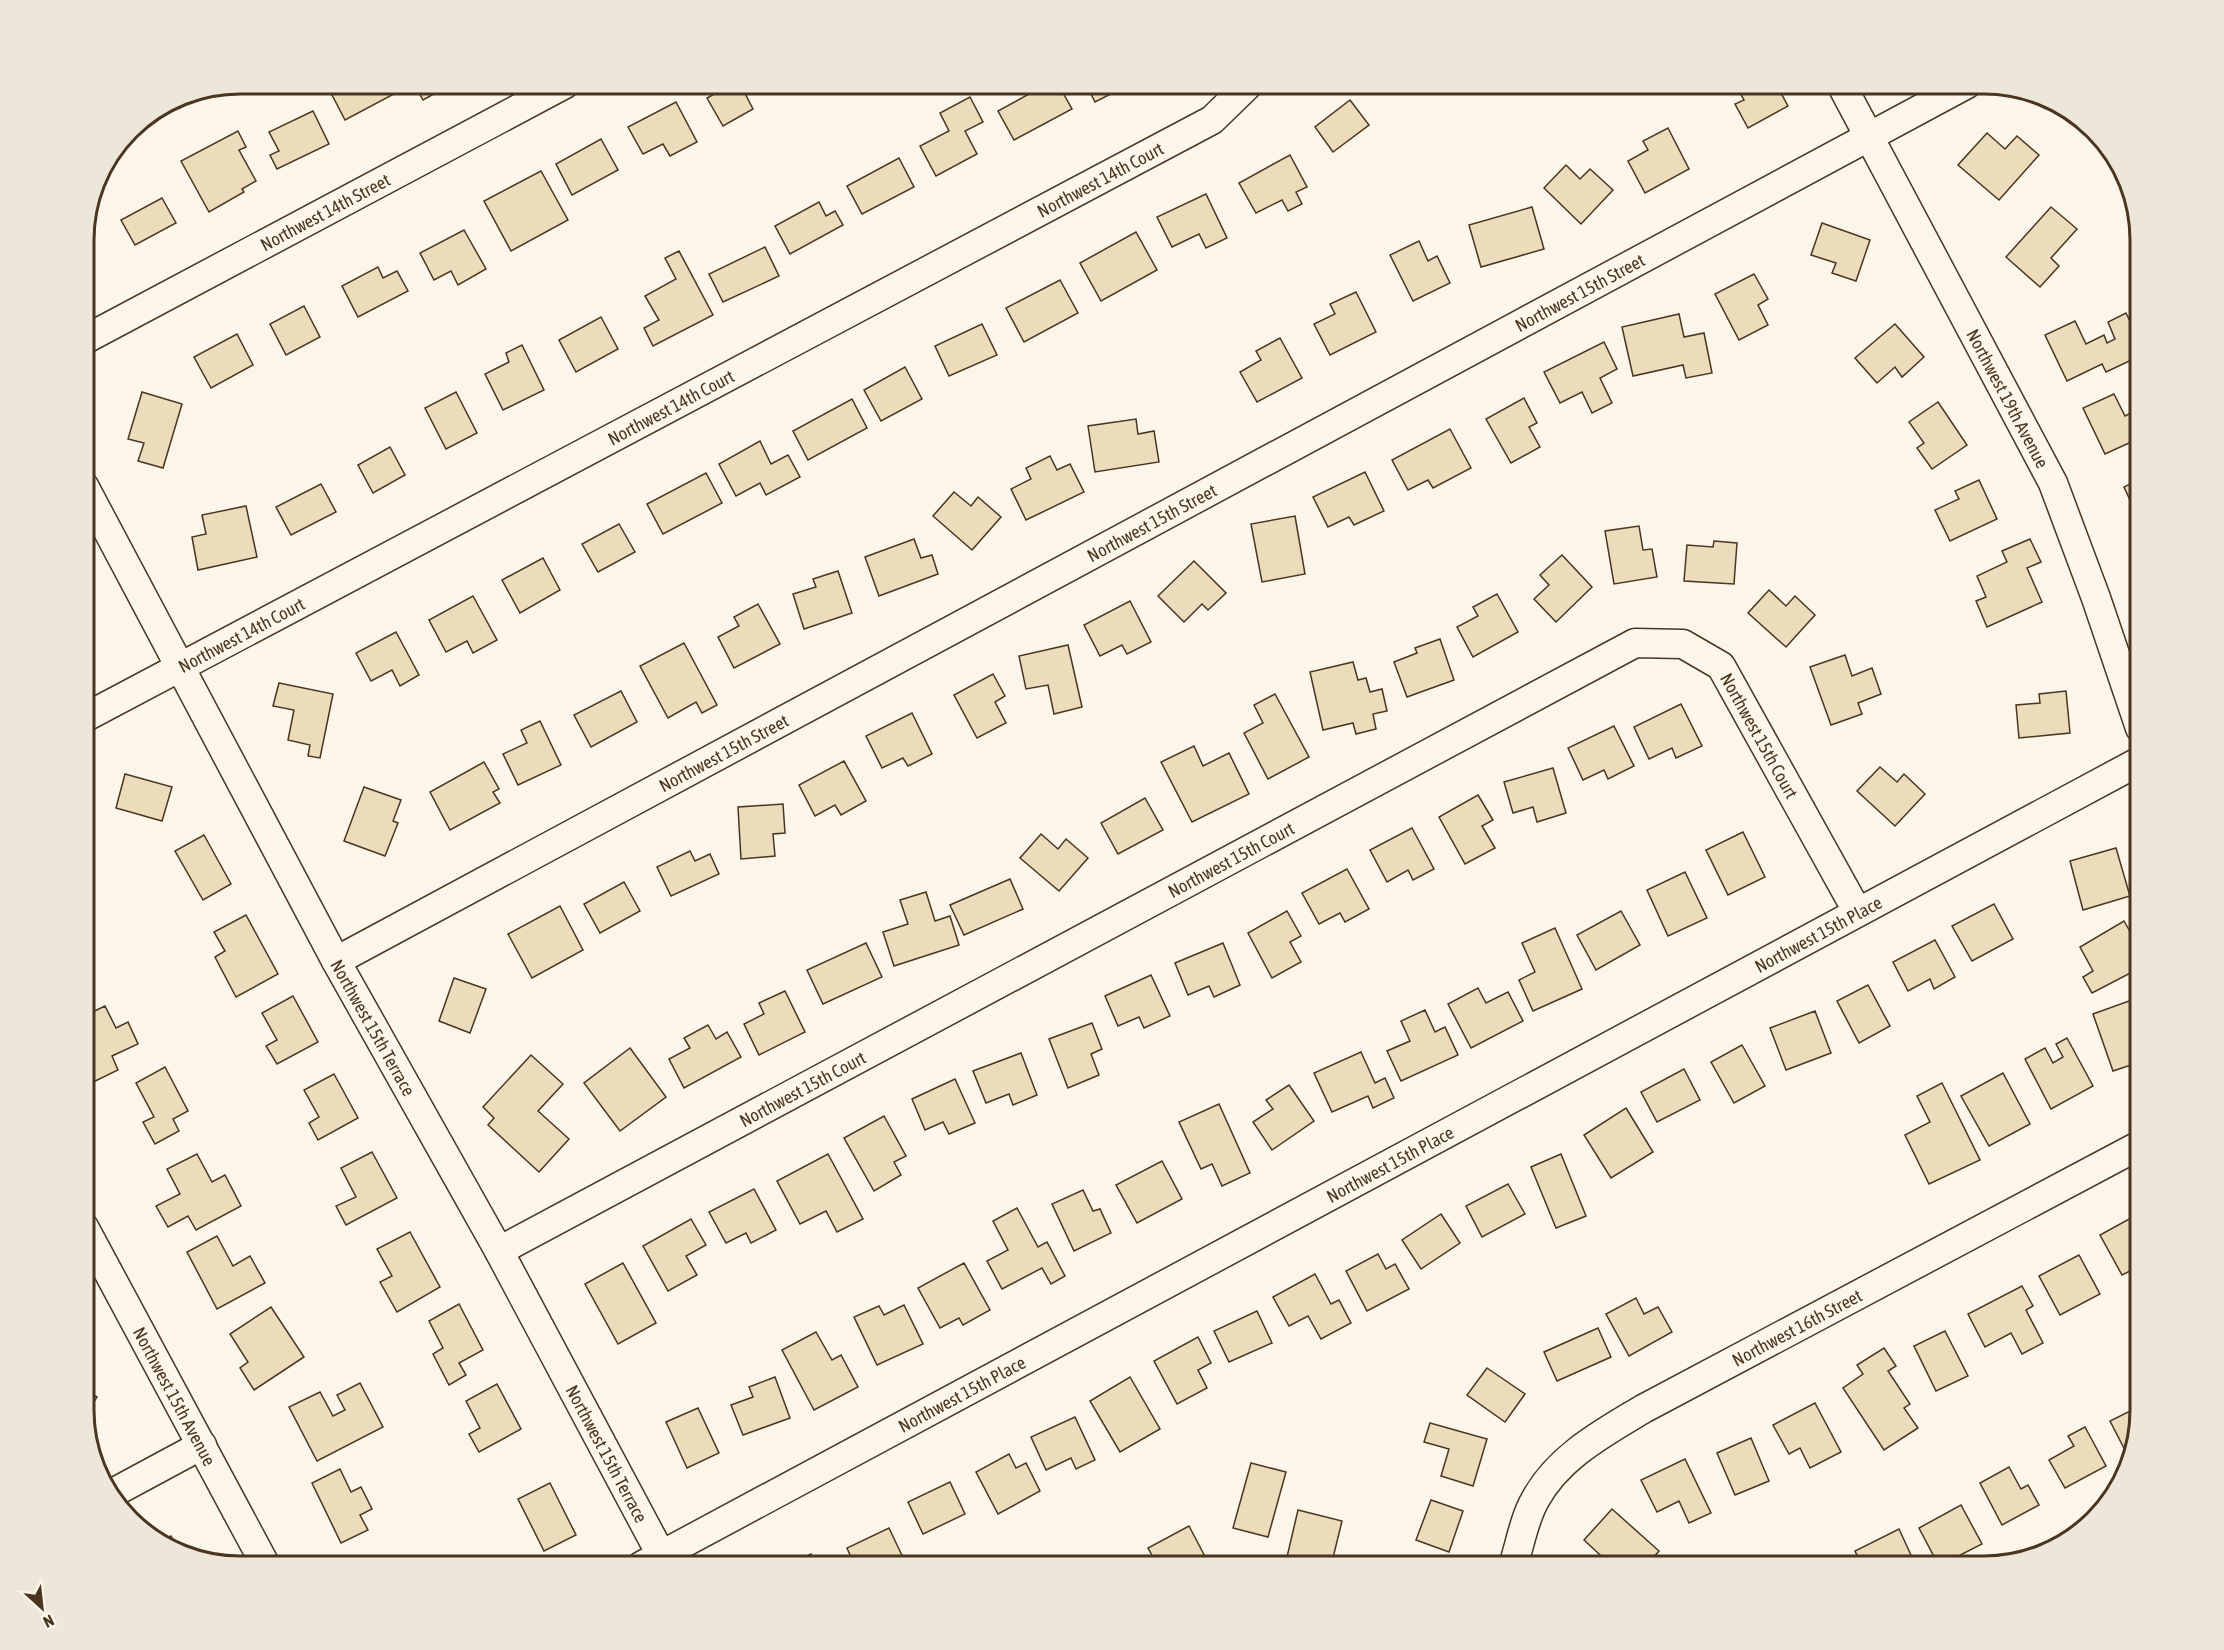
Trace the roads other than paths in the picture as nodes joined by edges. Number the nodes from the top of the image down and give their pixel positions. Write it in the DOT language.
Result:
graph roads {
  1 [pos="546,94"];
  2 [pos="1239,94"];
  3 [pos="1847,94"];
  4 [pos="1949,94"];
  5 [pos="1871,136"];
  6 [pos="95,334"];
  7 [pos="95,507"];
  8 [pos="180,667"];
  9 [pos="2130,698"];
  10 [pos="95,712"];
  11 [pos="2130,766"];
  12 [pos="1857,911"];
  13 [pos="336,961"];
  14 [pos="2130,1150"];
  15 [pos="95,1247"];
  16 [pos="499,1251"];
  17 [pos="202,1445"];
  18 [pos="118,1490"];
  19 [pos="261,1556"];
  20 [pos="653,1556"];
  21 [pos="667,1556"];
  22 [pos="1516,1556"];
  1 -- 6 [label="street, Northwest 14th Street"];
  2 -- 8 [label="street, Northwest 14th Court"];
  3 -- 5 [label="street, Northwest 19th Avenue"];
  4 -- 5 [label="street, Northwest 15th Street"];
  5 -- 9 [label="street, Northwest 19th Avenue"];
  5 -- 13 [label="street, Northwest 15th Street"];
  7 -- 8 [label="street, Northwest 15th Terrace"];
  8 -- 10 [label="street, Northwest 14th Court"];
  8 -- 13 [label="street, Northwest 15th Terrace"];
  11 -- 12 [label="street, Northwest 15th Place"];
  12 -- 16 [label="street, Northwest 15th Court"];
  12 -- 21 [label="street, Northwest 15th Place"];
  13 -- 16 [label="street, Northwest 15th Terrace"];
  14 -- 22 [label="street, Northwest 16th Street"];
  15 -- 17 [label="street, Northwest 15th Avenue"];
  16 -- 20 [label="street, Northwest 15th Terrace"];
  17 -- 18 [label="street"];
  17 -- 19 [label="street, Northwest 15th Avenue"];
}
